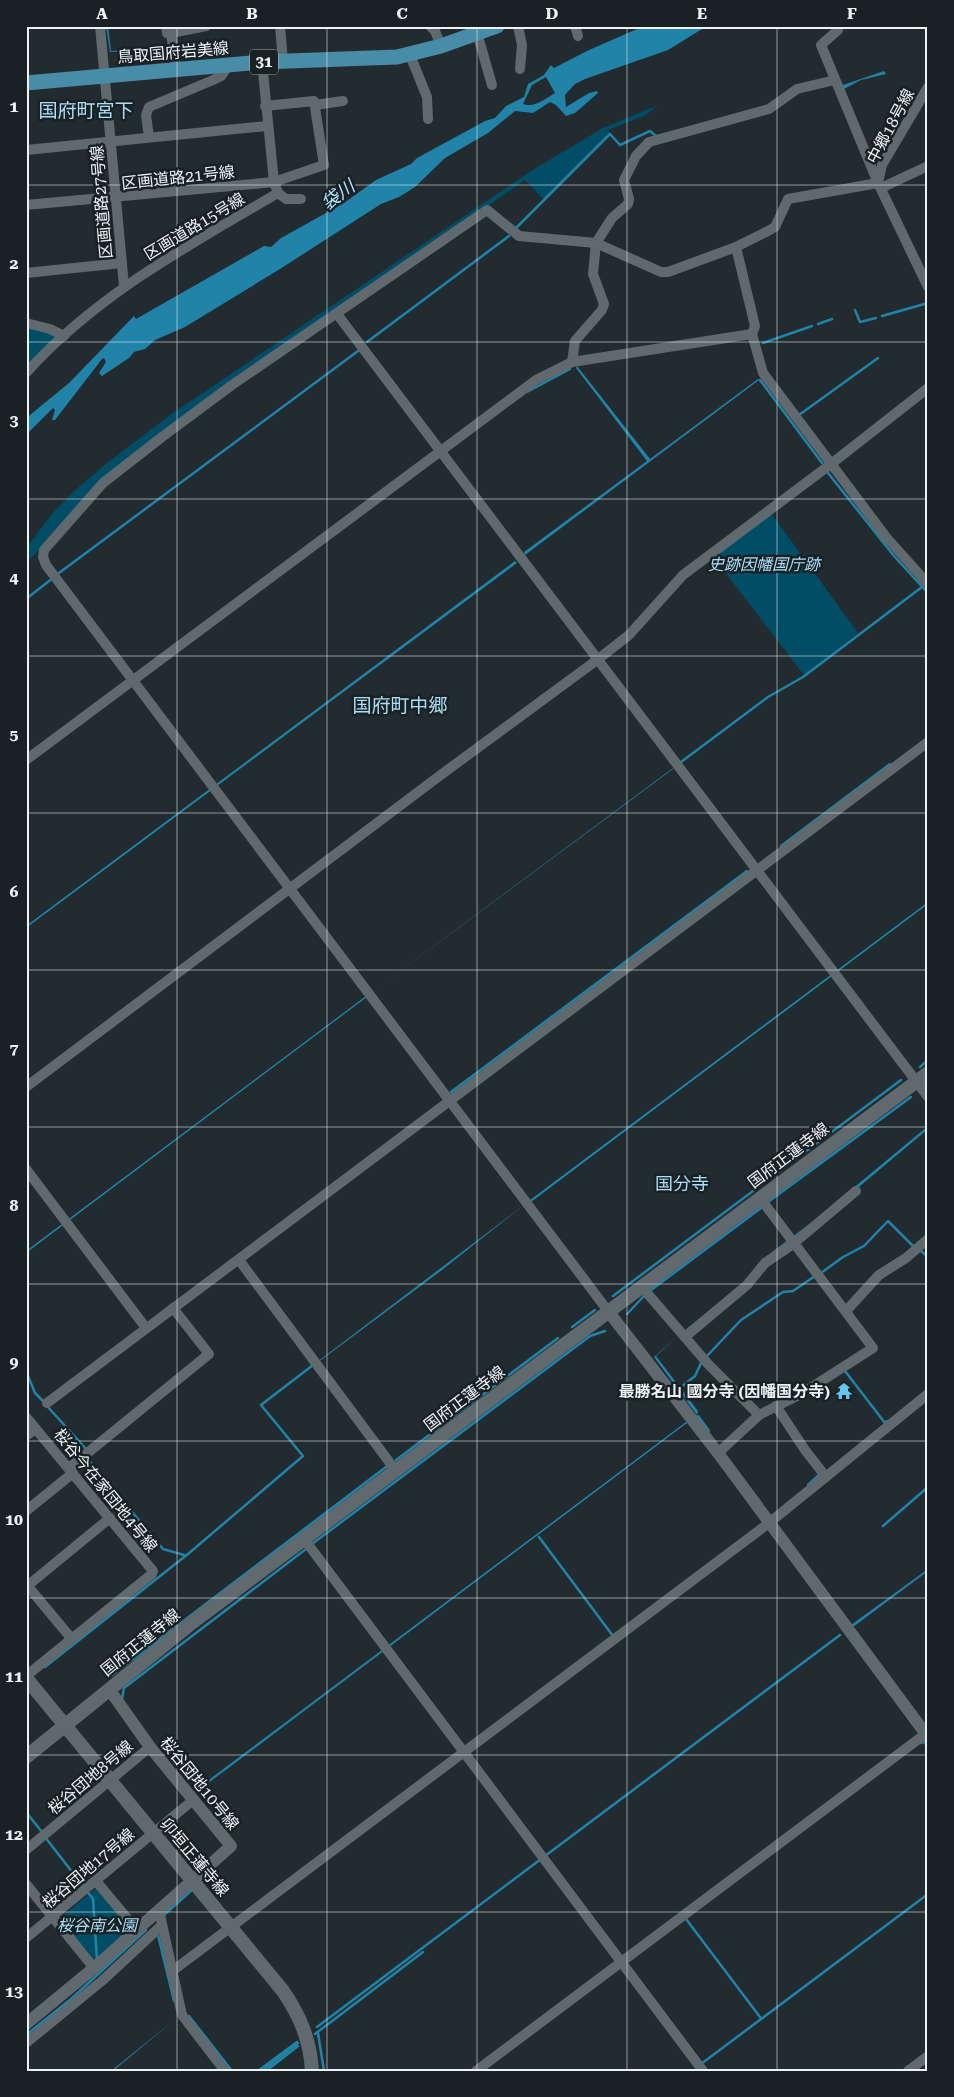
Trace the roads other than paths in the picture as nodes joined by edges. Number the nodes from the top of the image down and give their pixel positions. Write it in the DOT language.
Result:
graph roads {
  1 [pos="100,26"];
  2 [pos="206,26"];
  3 [pos="280,26"];
  4 [pos="430,26"];
  5 [pos="497,26"];
  6 [pos="518,26"];
  7 [pos="168,29"];
  8 [pos="838,30"];
  9 [pos="477,33"];
  10 [pos="441,46"];
  11 [pos="410,55"];
  12 [pos="283,61"];
  13 [pos="262,62"];
  14 [pos="229,65"];
  15 [pos="176,69"];
  16 [pos="520,69"];
  17 [pos="105,75"];
  18 [pos="835,80"];
  19 [pos="26,83"];
  20 [pos="492,85"];
  21 [pos="928,87"];
  22 [pos="343,100"];
  23 [pos="314,105"];
  24 [pos="265,106"];
  25 [pos="428,119"];
  26 [pos="267,126"];
  27 [pos="149,137"];
  28 [pos="111,141"];
  29 [pos="26,150"];
  30 [pos="928,166"];
  31 [pos="274,182"];
  32 [pos="879,186"];
  33 [pos="278,194"];
  34 [pos="117,198"];
  35 [pos="301,199"];
  36 [pos="26,205"];
  37 [pos="596,243"];
  38 [pos="736,247"];
  39 [pos="122,263"];
  40 [pos="26,273"];
  41 [pos="124,286"];
  42 [pos="928,287"];
  43 [pos="337,314"];
  44 [pos="26,323"];
  45 [pos="752,334"];
  46 [pos="64,336"];
  47 [pos="572,362"];
  48 [pos="26,373"];
  49 [pos="928,388"];
  50 [pos="440,451"];
  51 [pos="831,464"];
  52 [pos="928,584"];
  53 [pos="597,660"];
  54 [pos="134,680"];
  55 [pos="928,742"];
  56 [pos="26,760"];
  57 [pos="756,870"];
  58 [pos="290,889"];
  59 [pos="922,1077"];
  60 [pos="26,1087"];
  61 [pos="928,1097"];
  62 [pos="450,1099"];
  63 [pos="26,1169"];
  64 [pos="856,1191"];
  65 [pos="760,1198"];
  66 [pos="928,1239"];
  67 [pos="792,1244"];
  68 [pos="239,1260"];
  69 [pos="641,1286"];
  70 [pos="173,1308"];
  71 [pos="846,1310"];
  72 [pos="608,1311"];
  73 [pos="146,1328"];
  74 [pos="684,1337"];
  75 [pos="928,1394"];
  76 [pos="47,1403"];
  77 [pos="776,1406"];
  78 [pos="759,1415"];
  79 [pos="26,1417"];
  80 [pos="36,1428"];
  81 [pos="26,1436"];
  82 [pos="718,1453"];
  83 [pos="71,1471"];
  84 [pos="396,1471"];
  85 [pos="826,1476"];
  86 [pos="26,1511"];
  87 [pos="110,1518"];
  88 [pos="769,1524"];
  89 [pos="304,1539"];
  90 [pos="27,1585"];
  91 [pos="71,1638"];
  92 [pos="26,1677"];
  93 [pos="109,1689"];
  94 [pos="65,1726"];
  95 [pos="927,1734"];
  96 [pos="150,1747"];
  97 [pos="464,1752"];
  98 [pos="26,1758"];
  99 [pos="109,1780"];
  100 [pos="192,1801"];
  101 [pos="153,1834"];
  102 [pos="26,1850"];
  103 [pos="96,1881"];
  104 [pos="192,1881"];
  105 [pos="26,1884"];
  106 [pos="159,1910"];
  107 [pos="53,1917"];
  108 [pos="161,1926"];
  109 [pos="230,1927"];
  110 [pos="137,1930"];
  111 [pos="26,1938"];
  112 [pos="621,1962"];
  113 [pos="94,1968"];
  114 [pos="171,1972"];
  115 [pos="26,2024"];
  116 [pos="26,2043"];
  117 [pos="928,2056"];
  118 [pos="225,2071"];
  119 [pos="312,2071"];
  120 [pos="476,2071"];
  121 [pos="703,2071"];
  122 [pos="908,2071"];
  1 -- 17 [label="street, 区画道路27号線"];
  2 -- 7 [label="street"];
  3 -- 12 [label="street"];
  4 -- 10 [label="street"];
  5 -- 9 [label="main road, 鳥取国府岩美線 / 31"];
  6 -- 16 [label="street"];
  7 -- 15 [label="street"];
  8 -- 18 [label="street"];
  9 -- 10 [label="main road, 鳥取国府岩美線 / 31"];
  9 -- 20 [label="street"];
  10 -- 11 [label="main road, 鳥取国府岩美線 / 31"];
  11 -- 12 [label="main road, 鳥取国府岩美線 / 31"];
  11 -- 25 [label="street"];
  12 -- 13 [label="main road, 鳥取国府岩美線 / 31"];
  13 -- 14 [label="main road, 鳥取国府岩美線 / 31"];
  13 -- 24 [label="street"];
  14 -- 15 [label="main road, 鳥取国府岩美線 / 31"];
  14 -- 27 [label="street"];
  15 -- 17 [label="main road, 鳥取国府岩美線 / 31"];
  17 -- 19 [label="main road, 鳥取国府岩美線 / 31"];
  17 -- 28 [label="street, 区画道路27号線"];
  18 -- 32 [label="street"];
  18 -- 37 [label="street"];
  21 -- 32 [label="street, 中郷18号線"];
  22 -- 23 [label="street"];
  23 -- 24 [label="street"];
  23 -- 31 [label="street, 区画道路21号線"];
  24 -- 26 [label="street"];
  26 -- 27 [label="street"];
  26 -- 31 [label="street"];
  27 -- 28 [label="street"];
  28 -- 29 [label="street"];
  28 -- 34 [label="street, 区画道路27号線"];
  30 -- 32 [label="street"];
  31 -- 33 [label="street"];
  31 -- 34 [label="street, 区画道路21号線"];
  32 -- 38 [label="street"];
  32 -- 42 [label="street, 中郷18号線"];
  33 -- 35 [label="street"];
  33 -- 41 [label="street, 区画道路15号線"];
  34 -- 36 [label="street, 区画道路21号線"];
  34 -- 39 [label="street, 区画道路27号線"];
  37 -- 38 [label="street"];
  37 -- 43 [label="street"];
  37 -- 47 [label="street"];
  38 -- 45 [label="street"];
  39 -- 40 [label="street"];
  39 -- 41 [label="street, 区画道路27号線"];
  41 -- 46 [label="street, 区画道路15号線"];
  43 -- 50 [label="street"];
  43 -- 54 [label="street"];
  44 -- 46 [label="street"];
  45 -- 47 [label="street"];
  45 -- 51 [label="street"];
  46 -- 48 [label="street, 区画道路15号線"];
  47 -- 50 [label="street"];
  49 -- 51 [label="street"];
  50 -- 53 [label="street"];
  50 -- 54 [label="street"];
  51 -- 52 [label="street"];
  51 -- 53 [label="street"];
  53 -- 57 [label="street"];
  53 -- 58 [label="street"];
  54 -- 56 [label="street"];
  54 -- 58 [label="street"];
  55 -- 57 [label="street"];
  57 -- 59 [label="street"];
  57 -- 62 [label="street"];
  58 -- 60 [label="street"];
  58 -- 62 [label="street"];
  59 -- 61 [label="street"];
  59 -- 65 [label="main road, 国府正蓮寺線"];
  62 -- 68 [label="street"];
  62 -- 72 [label="street"];
  63 -- 73 [label="street"];
  64 -- 67 [label="street"];
  65 -- 67 [label="street"];
  65 -- 69 [label="main road, 国府正蓮寺線"];
  66 -- 71 [label="street"];
  67 -- 71 [label="street"];
  67 -- 74 [label="street"];
  68 -- 70 [label="street"];
  68 -- 84 [label="street"];
  69 -- 72 [label="main road, 国府正蓮寺線"];
  69 -- 74 [label="street"];
  70 -- 73 [label="street"];
  70 -- 83 [label="street"];
  71 -- 77 [label="street"];
  72 -- 82 [label="street"];
  72 -- 84 [label="main road, 国府正蓮寺線"];
  73 -- 76 [label="street"];
  74 -- 78 [label="street"];
  75 -- 85 [label="street"];
  77 -- 78 [label="street"];
  77 -- 85 [label="street"];
  78 -- 82 [label="street"];
  79 -- 80 [label="street, 桜谷今在家団地4号線"];
  80 -- 81 [label="street"];
  80 -- 83 [label="street, 桜谷今在家団地4号線"];
  82 -- 88 [label="street"];
  83 -- 86 [label="street"];
  83 -- 87 [label="street, 桜谷今在家団地4号線"];
  84 -- 89 [label="main road, 国府正蓮寺線"];
  85 -- 88 [label="street"];
  87 -- 90 [label="street"];
  87 -- 91 [label="street, 桜谷今在家団地4号線"];
  88 -- 95 [label="street"];
  88 -- 97 [label="street"];
  89 -- 93 [label="main road, 国府正蓮寺線"];
  89 -- 97 [label="street"];
  90 -- 91 [label="street"];
  91 -- 92 [label="street, 桜谷今在家団地4号線"];
  92 -- 94 [label="main road, 卯垣正蓮寺線"];
  93 -- 94 [label="main road, 国府正蓮寺線"];
  93 -- 96 [label="street, 桜谷団地10号線"];
  94 -- 98 [label="main road, 国府正蓮寺線"];
  94 -- 99 [label="main road, 卯垣正蓮寺線"];
  95 -- 112 [label="street"];
  96 -- 99 [label="street, 桜谷団地8号線"];
  96 -- 100 [label="street, 桜谷団地10号線"];
  97 -- 109 [label="street"];
  97 -- 112 [label="street"];
  99 -- 101 [label="main road, 卯垣正蓮寺線"];
  99 -- 102 [label="street, 桜谷団地8号線"];
  100 -- 101 [label="street, 桜谷団地17号線"];
  100 -- 104 [label="street, 桜谷団地10号線"];
  101 -- 103 [label="street, 桜谷団地17号線"];
  101 -- 104 [label="main road, 卯垣正蓮寺線"];
  103 -- 107 [label="street, 桜谷団地17号線"];
  103 -- 110 [label="street"];
  104 -- 106 [label="street, 桜谷団地10号線"];
  104 -- 109 [label="main road, 卯垣正蓮寺線"];
  105 -- 107 [label="street"];
  106 -- 108 [label="street"];
  106 -- 110 [label="street, 桜谷団地10号線"];
  107 -- 111 [label="street, 桜谷団地17号線"];
  107 -- 113 [label="street"];
  108 -- 114 [label="street"];
  108 -- 116 [label="street"];
  109 -- 114 [label="street"];
  109 -- 119 [label="main road, 卯垣正蓮寺線"];
  110 -- 113 [label="street, 桜谷団地10号線"];
  112 -- 120 [label="street"];
  112 -- 121 [label="street"];
  113 -- 115 [label="street, 桜谷団地10号線"];
  114 -- 118 [label="street"];
  117 -- 122 [label="street"];
}
